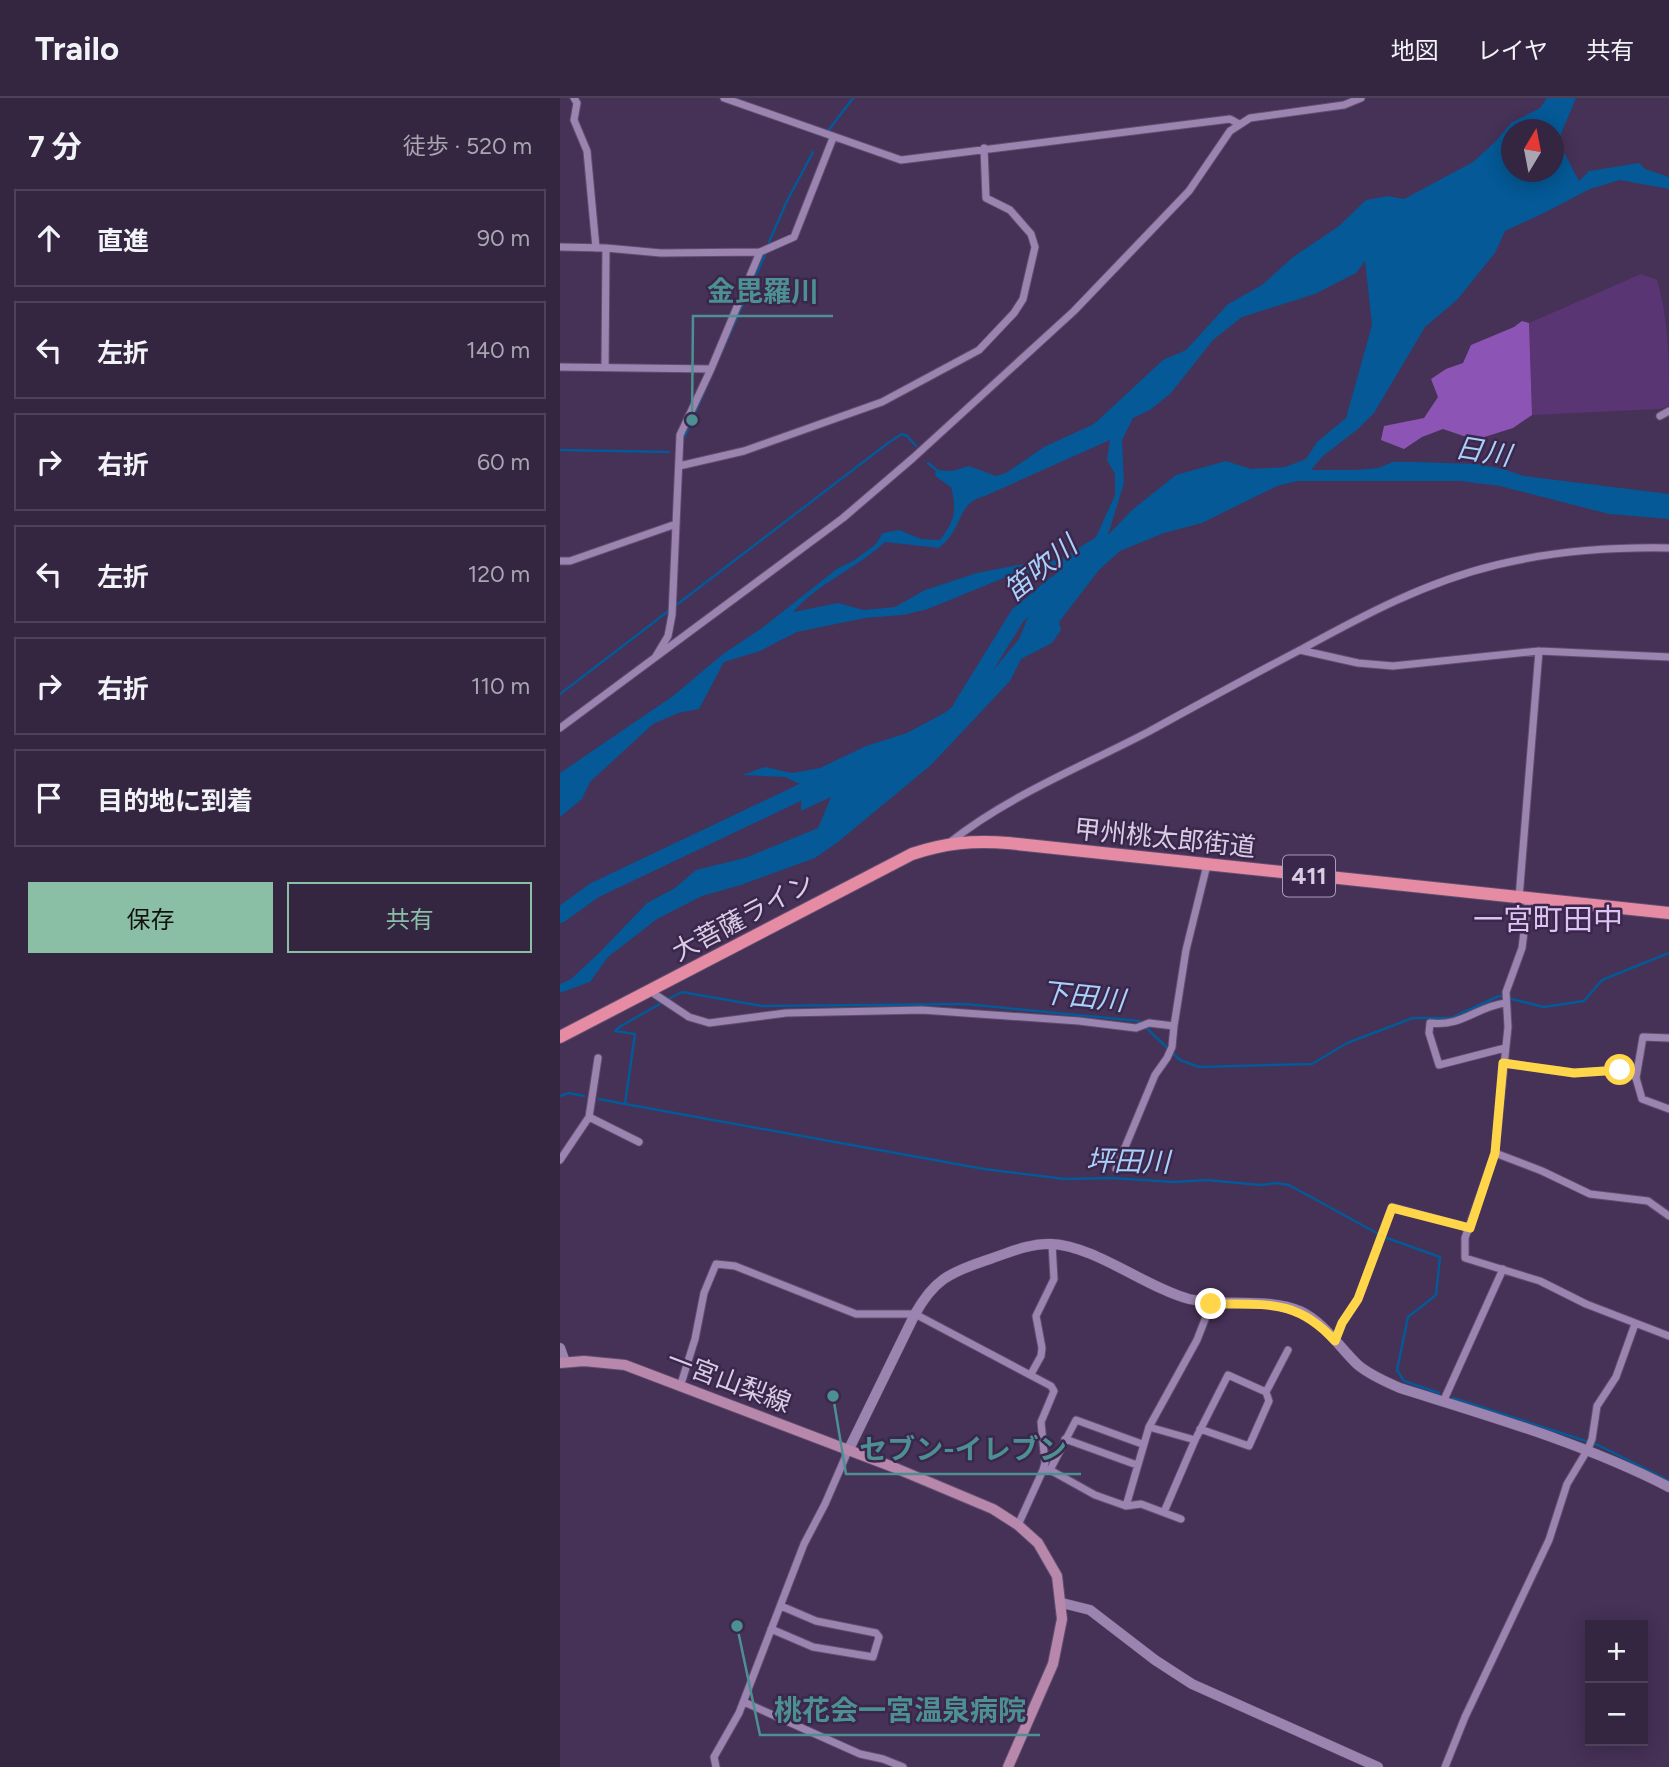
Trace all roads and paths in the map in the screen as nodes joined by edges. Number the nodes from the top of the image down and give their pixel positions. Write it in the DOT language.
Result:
graph roads {
  1 [pos="574,98"];
  2 [pos="724,98"];
  3 [pos="1361,98"];
  4 [pos="1238,124"];
  5 [pos="833,138"];
  6 [pos="984,148"];
  7 [pos="560,247"];
  8 [pos="596,248"];
  9 [pos="606,248"];
  10 [pos="760,252"];
  11 [pos="560,367"];
  12 [pos="605,367"];
  13 [pos="711,369"];
  14 [pos="1669,411"];
  15 [pos="1660,416"];
  16 [pos="679,466"];
  17 [pos="676,524"];
  18 [pos="1669,548"];
  19 [pos="560,561"];
  20 [pos="1300,650"];
  21 [pos="1539,651"];
  22 [pos="1669,657"];
  23 [pos="653,659"];
  24 [pos="560,727"];
  25 [pos="949,843"];
  26 [pos="1207,865"];
  27 [pos="1523,899"];
  28 [pos="1669,914"];
  29 [pos="654,994"];
  30 [pos="1506,1003"];
  31 [pos="1174,1026"];
  32 [pos="560,1037"];
  33 [pos="1669,1038"];
  34 [pos="1505,1048"];
  35 [pos="598,1058"];
  36 [pos="1503,1063"];
  37 [pos="1636,1078"];
  38 [pos="1669,1110"];
  39 [pos="589,1117"];
  40 [pos="639,1142"];
  41 [pos="1495,1153"];
  42 [pos="560,1160"];
  43 [pos="1116,1169"];
  44 [pos="1669,1216"];
  45 [pos="1470,1228"];
  46 [pos="1052,1244"];
  47 [pos="1503,1269"];
  48 [pos="1211,1304"];
  49 [pos="915,1314"];
  50 [pos="1635,1324"];
  51 [pos="1669,1336"];
  52 [pos="1335,1341"];
  53 [pos="560,1348"];
  54 [pos="1288,1350"];
  55 [pos="562,1363"];
  56 [pos="1031,1374"];
  57 [pos="680,1387"];
  58 [pos="1266,1392"];
  59 [pos="1443,1402"];
  60 [pos="1149,1427"];
  61 [pos="1200,1429"];
  62 [pos="1065,1439"];
  63 [pos="1195,1440"];
  64 [pos="1142,1444"];
  65 [pos="1590,1445"];
  66 [pos="848,1451"];
  67 [pos="1137,1465"];
  68 [pos="1046,1470"];
  69 [pos="1669,1487"];
  70 [pos="1126,1506"];
  71 [pos="1164,1513"];
  72 [pos="1181,1519"];
  73 [pos="1018,1525"];
  74 [pos="1062,1603"];
  75 [pos="781,1606"];
  76 [pos="772,1629"];
  77 [pos="744,1702"];
  78 [pos="716,1767"];
  79 [pos="903,1767"];
  80 [pos="1008,1767"];
  81 [pos="1378,1767"];
  82 [pos="1445,1767"];
  1 -- 8 [label="street"];
  2 -- 5 [label="street"];
  3 -- 4 [label="street"];
  4 -- 6 [label="street"];
  4 -- 23 [label="street"];
  5 -- 6 [label="street"];
  5 -- 10 [label="street"];
  6 -- 16 [label="street"];
  7 -- 8 [label="street"];
  8 -- 9 [label="street"];
  9 -- 10 [label="street"];
  9 -- 12 [label="street"];
  10 -- 13 [label="street"];
  11 -- 12 [label="street"];
  12 -- 13 [label="street"];
  13 -- 16 [label="street"];
  14 -- 15 [label="street"];
  16 -- 17 [label="street"];
  17 -- 19 [label="street"];
  17 -- 23 [label="street"];
  18 -- 20 [label="street"];
  20 -- 21 [label="street"];
  20 -- 25 [label="street"];
  21 -- 22 [label="street"];
  21 -- 27 [label="street"];
  23 -- 24 [label="street"];
  25 -- 26 [label="highway, 甲州桃太郎街道 / 411"];
  25 -- 29 [label="highway, 大菩薩ライン / 411"];
  26 -- 27 [label="highway, 甲州桃太郎街道 / 411"];
  26 -- 31 [label="street"];
  27 -- 28 [label="highway, 甲州桃太郎街道 / 411"];
  27 -- 30 [label="street"];
  29 -- 31 [label="street"];
  29 -- 32 [label="highway, 大菩薩ライン / 411"];
  30 -- 34 [label="street"];
  30 -- 34 [label="street"];
  31 -- 43 [label="street"];
  33 -- 37 [label="street"];
  34 -- 36 [label="street"];
  35 -- 39 [label="street"];
  36 -- 37 [label="street"];
  36 -- 41 [label="street"];
  37 -- 38 [label="street"];
  39 -- 40 [label="street"];
  39 -- 42 [label="street"];
  41 -- 44 [label="street"];
  41 -- 45 [label="street"];
  45 -- 47 [label="street"];
  45 -- 52 [label="street"];
  46 -- 48 [label="street"];
  46 -- 49 [label="street"];
  46 -- 56 [label="street"];
  47 -- 50 [label="street"];
  47 -- 59 [label="street"];
  48 -- 52 [label="street"];
  48 -- 60 [label="street"];
  49 -- 56 [label="street"];
  49 -- 57 [label="street"];
  49 -- 66 [label="street"];
  50 -- 51 [label="street"];
  50 -- 65 [label="street"];
  52 -- 59 [label="street"];
  53 -- 55 [label="street"];
  54 -- 58 [label="street"];
  55 -- 57 [label="main road, 一宮山梨線"];
  56 -- 68 [label="street"];
  57 -- 66 [label="main road, 一宮山梨線"];
  58 -- 61 [label="street"];
  58 -- 61 [label="street"];
  59 -- 65 [label="street"];
  60 -- 63 [label="street"];
  60 -- 64 [label="street"];
  61 -- 63 [label="street"];
  62 -- 64 [label="street"];
  62 -- 67 [label="street"];
  62 -- 68 [label="street"];
  63 -- 71 [label="street"];
  64 -- 67 [label="street"];
  65 -- 69 [label="street"];
  65 -- 82 [label="street"];
  66 -- 73 [label="main road, 一宮山梨線"];
  66 -- 75 [label="street"];
  67 -- 70 [label="street"];
  68 -- 70 [label="street"];
  68 -- 73 [label="street"];
  70 -- 71 [label="street"];
  71 -- 72 [label="street"];
  73 -- 74 [label="main road, 一宮山梨線"];
  74 -- 80 [label="main road, 一宮山梨線"];
  74 -- 81 [label="street"];
  75 -- 76 [label="street"];
  75 -- 76 [label="street"];
  76 -- 77 [label="street"];
  77 -- 78 [label="street"];
  77 -- 79 [label="street"];
}
